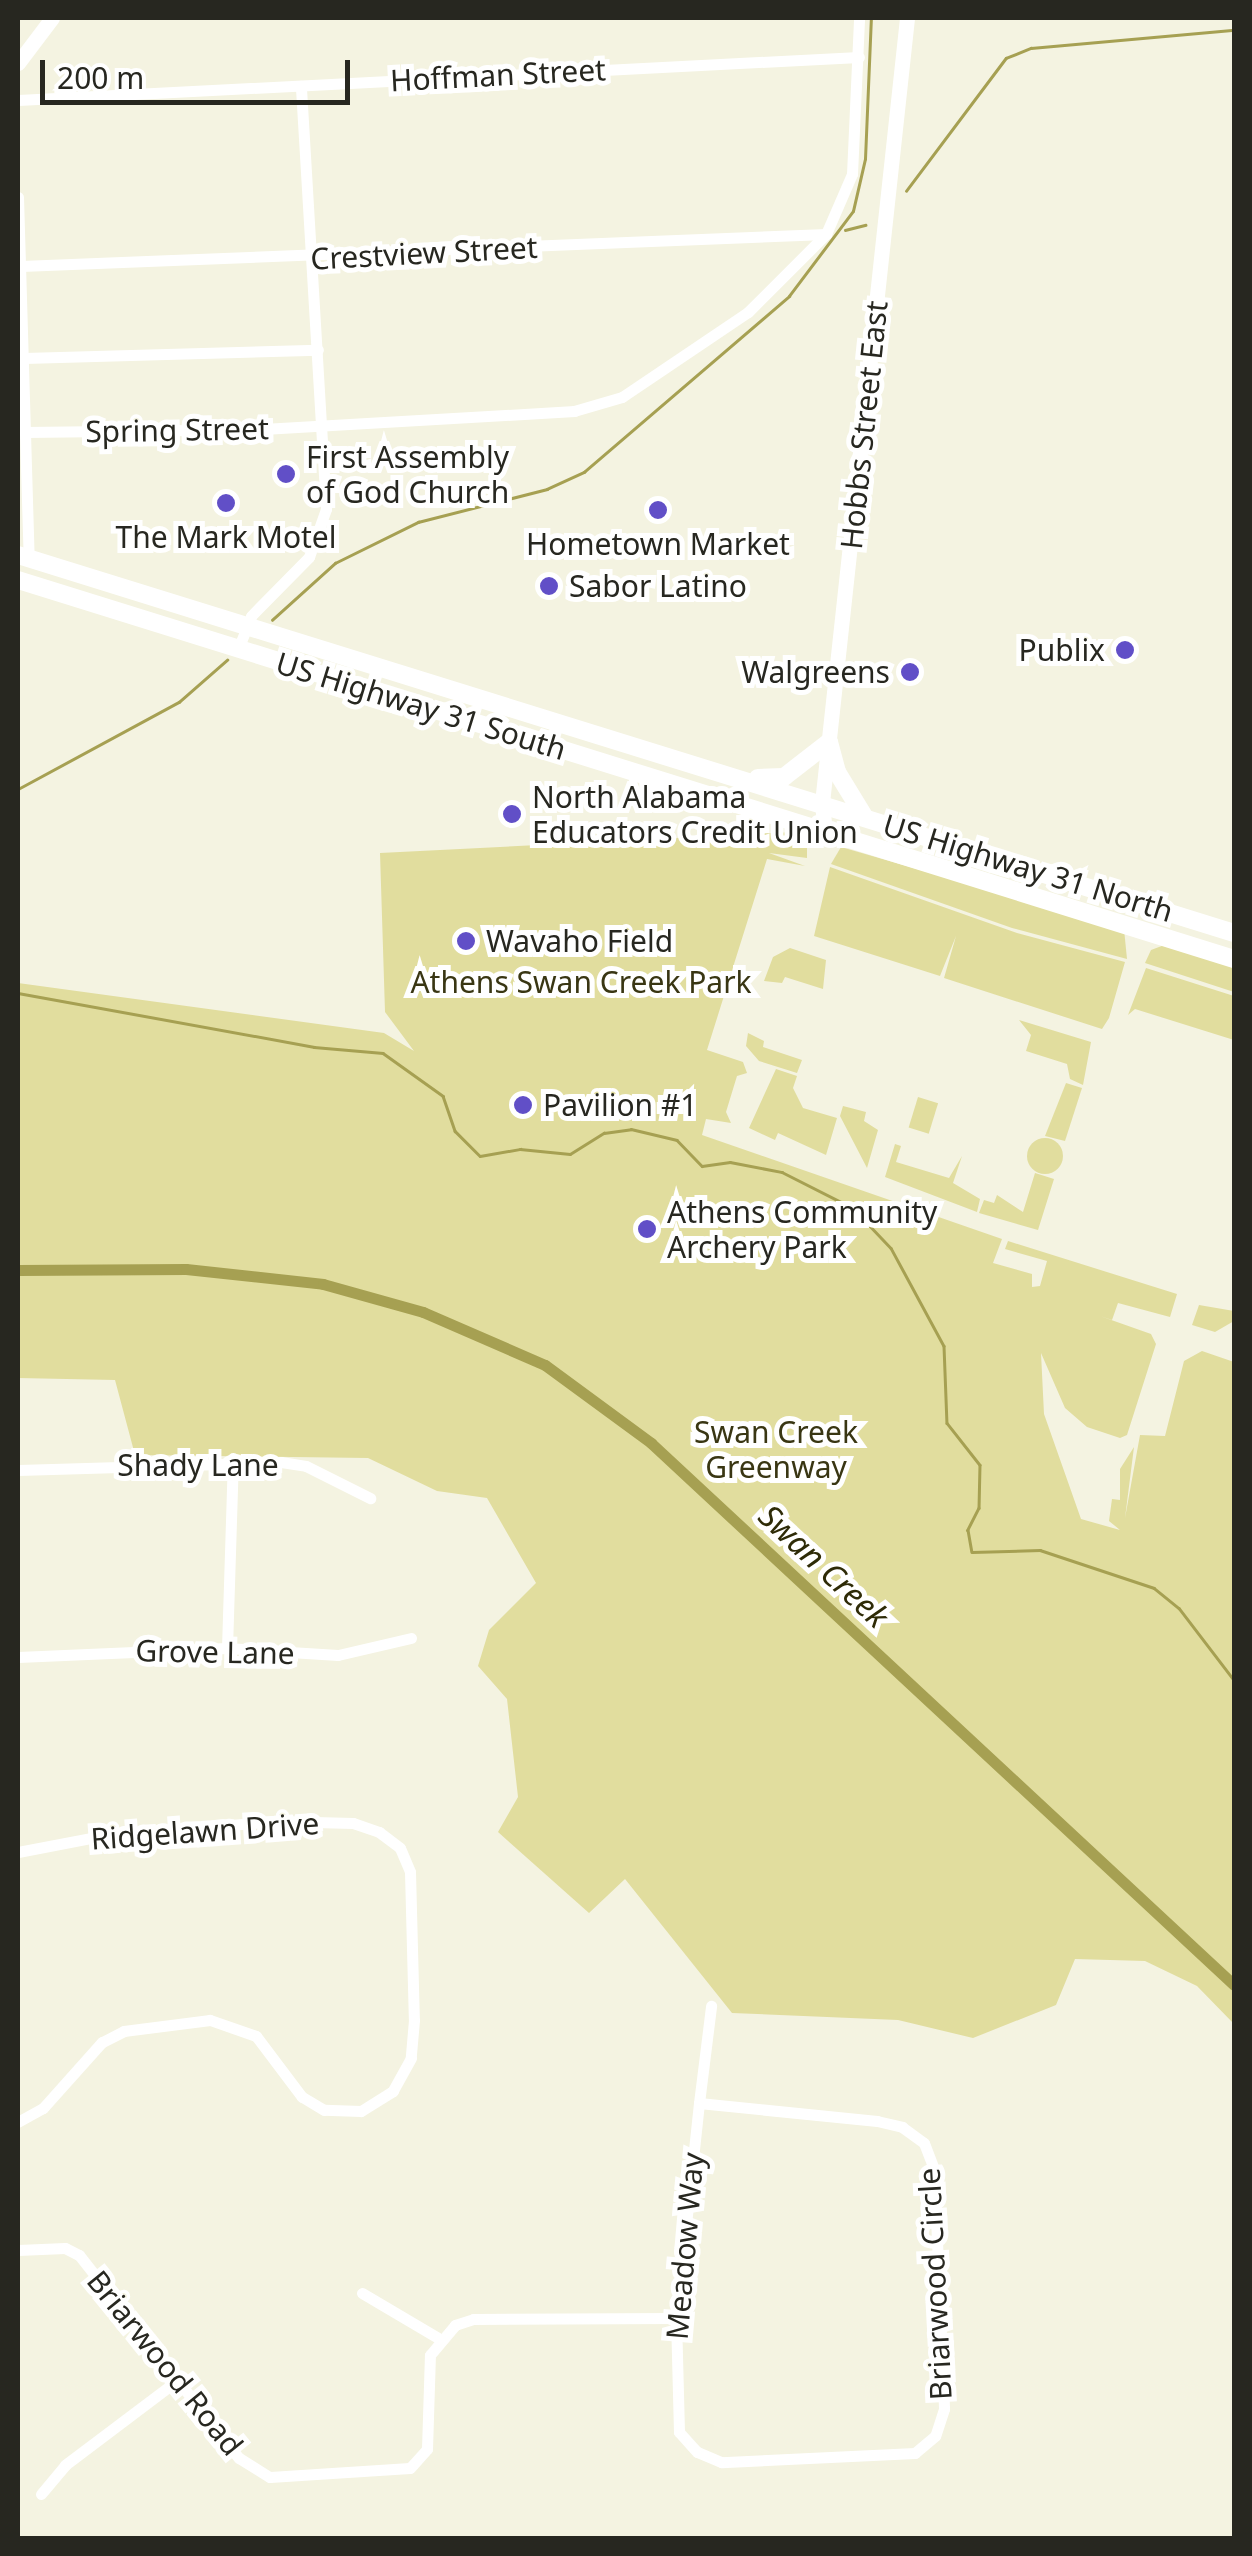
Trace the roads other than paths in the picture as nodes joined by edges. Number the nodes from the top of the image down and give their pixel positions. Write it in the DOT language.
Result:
graph roads {
  1 [pos="52,18"];
  2 [pos="858,18"];
  3 [pos="907,18"];
  4 [pos="858,57"];
  5 [pos="18,63"];
  6 [pos="301,86"];
  7 [pos="18,100"];
  8 [pos="18,197"];
  9 [pos="826,234"];
  10 [pos="312,259"];
  11 [pos="21,266"];
  12 [pos="318,350"];
  13 [pos="24,358"];
  14 [pos="322,426"];
  15 [pos="25,432"];
  16 [pos="23,556"];
  17 [pos="18,580"];
  18 [pos="248,626"];
  19 [pos="238,649"];
  20 [pos="829,742"];
  21 [pos="742,778"];
  22 [pos="822,803"];
  23 [pos="864,816"];
  24 [pos="825,832"];
  25 [pos="1234,932"];
  26 [pos="1234,959"];
  27 [pos="233,1458"];
  28 [pos="18,1470"];
  29 [pos="370,1498"];
  30 [pos="411,1638"];
  31 [pos="227,1648"];
  32 [pos="18,1657"];
  33 [pos="18,1852"];
  34 [pos="711,2006"];
  35 [pos="699,2103"];
  36 [pos="18,2122"];
  37 [pos="18,2250"];
  38 [pos="362,2293"];
  39 [pos="676,2318"];
  40 [pos="438,2338"];
  41 [pos="179,2378"];
  42 [pos="722,2462"];
  43 [pos="41,2494"];
  1 -- 5 [label="main road"];
  2 -- 4 [label="street, Spring Street"];
  3 -- 20 [label="main road, Hobbs Street East"];
  4 -- 6 [label="street, Hoffman Street"];
  4 -- 9 [label="street, Spring Street"];
  6 -- 7 [label="street, Hoffman Street"];
  6 -- 10 [label="street"];
  8 -- 11 [label="street"];
  9 -- 10 [label="street, Crestview Street"];
  9 -- 14 [label="street, Spring Street"];
  10 -- 11 [label="street, Crestview Street"];
  10 -- 12 [label="street"];
  11 -- 13 [label="street"];
  12 -- 13 [label="street"];
  12 -- 14 [label="street"];
  13 -- 15 [label="street"];
  14 -- 15 [label="street, Spring Street"];
  14 -- 18 [label="street"];
  15 -- 16 [label="street"];
  16 -- 18 [label="main road, US Highway 31 South"];
  17 -- 19 [label="main road, US Highway 31 South"];
  18 -- 19 [label="street"];
  18 -- 21 [label="main road, US Highway 31 South"];
  19 -- 24 [label="main road, US Highway 31 South"];
  20 -- 21 [label="main road"];
  20 -- 22 [label="main road, Hobbs Street East"];
  20 -- 23 [label="main road"];
  21 -- 22 [label="main road, US Highway 31 South"];
  22 -- 23 [label="main road, US Highway 31 North"];
  22 -- 24 [label="main road, Hobbs Street East"];
  23 -- 25 [label="main road, US Highway 31 North"];
  24 -- 26 [label="main road, US Highway 31 North"];
  27 -- 28 [label="street, Shady Lane"];
  27 -- 29 [label="street, Shady Lane"];
  27 -- 31 [label="street"];
  30 -- 31 [label="street, Grove Lane"];
  31 -- 32 [label="street, Grove Lane"];
  33 -- 36 [label="street, Ridgelawn Drive"];
  34 -- 35 [label="street, Meadow Way"];
  35 -- 39 [label="street, Meadow Way"];
  35 -- 42 [label="street, Briarwood Circle"];
  37 -- 41 [label="street, Briarwood Road"];
  38 -- 40 [label="street"];
  39 -- 40 [label="street"];
  39 -- 42 [label="street, Meadow Way"];
  40 -- 41 [label="street, Briarwood Road"];
  41 -- 43 [label="street"];
}
